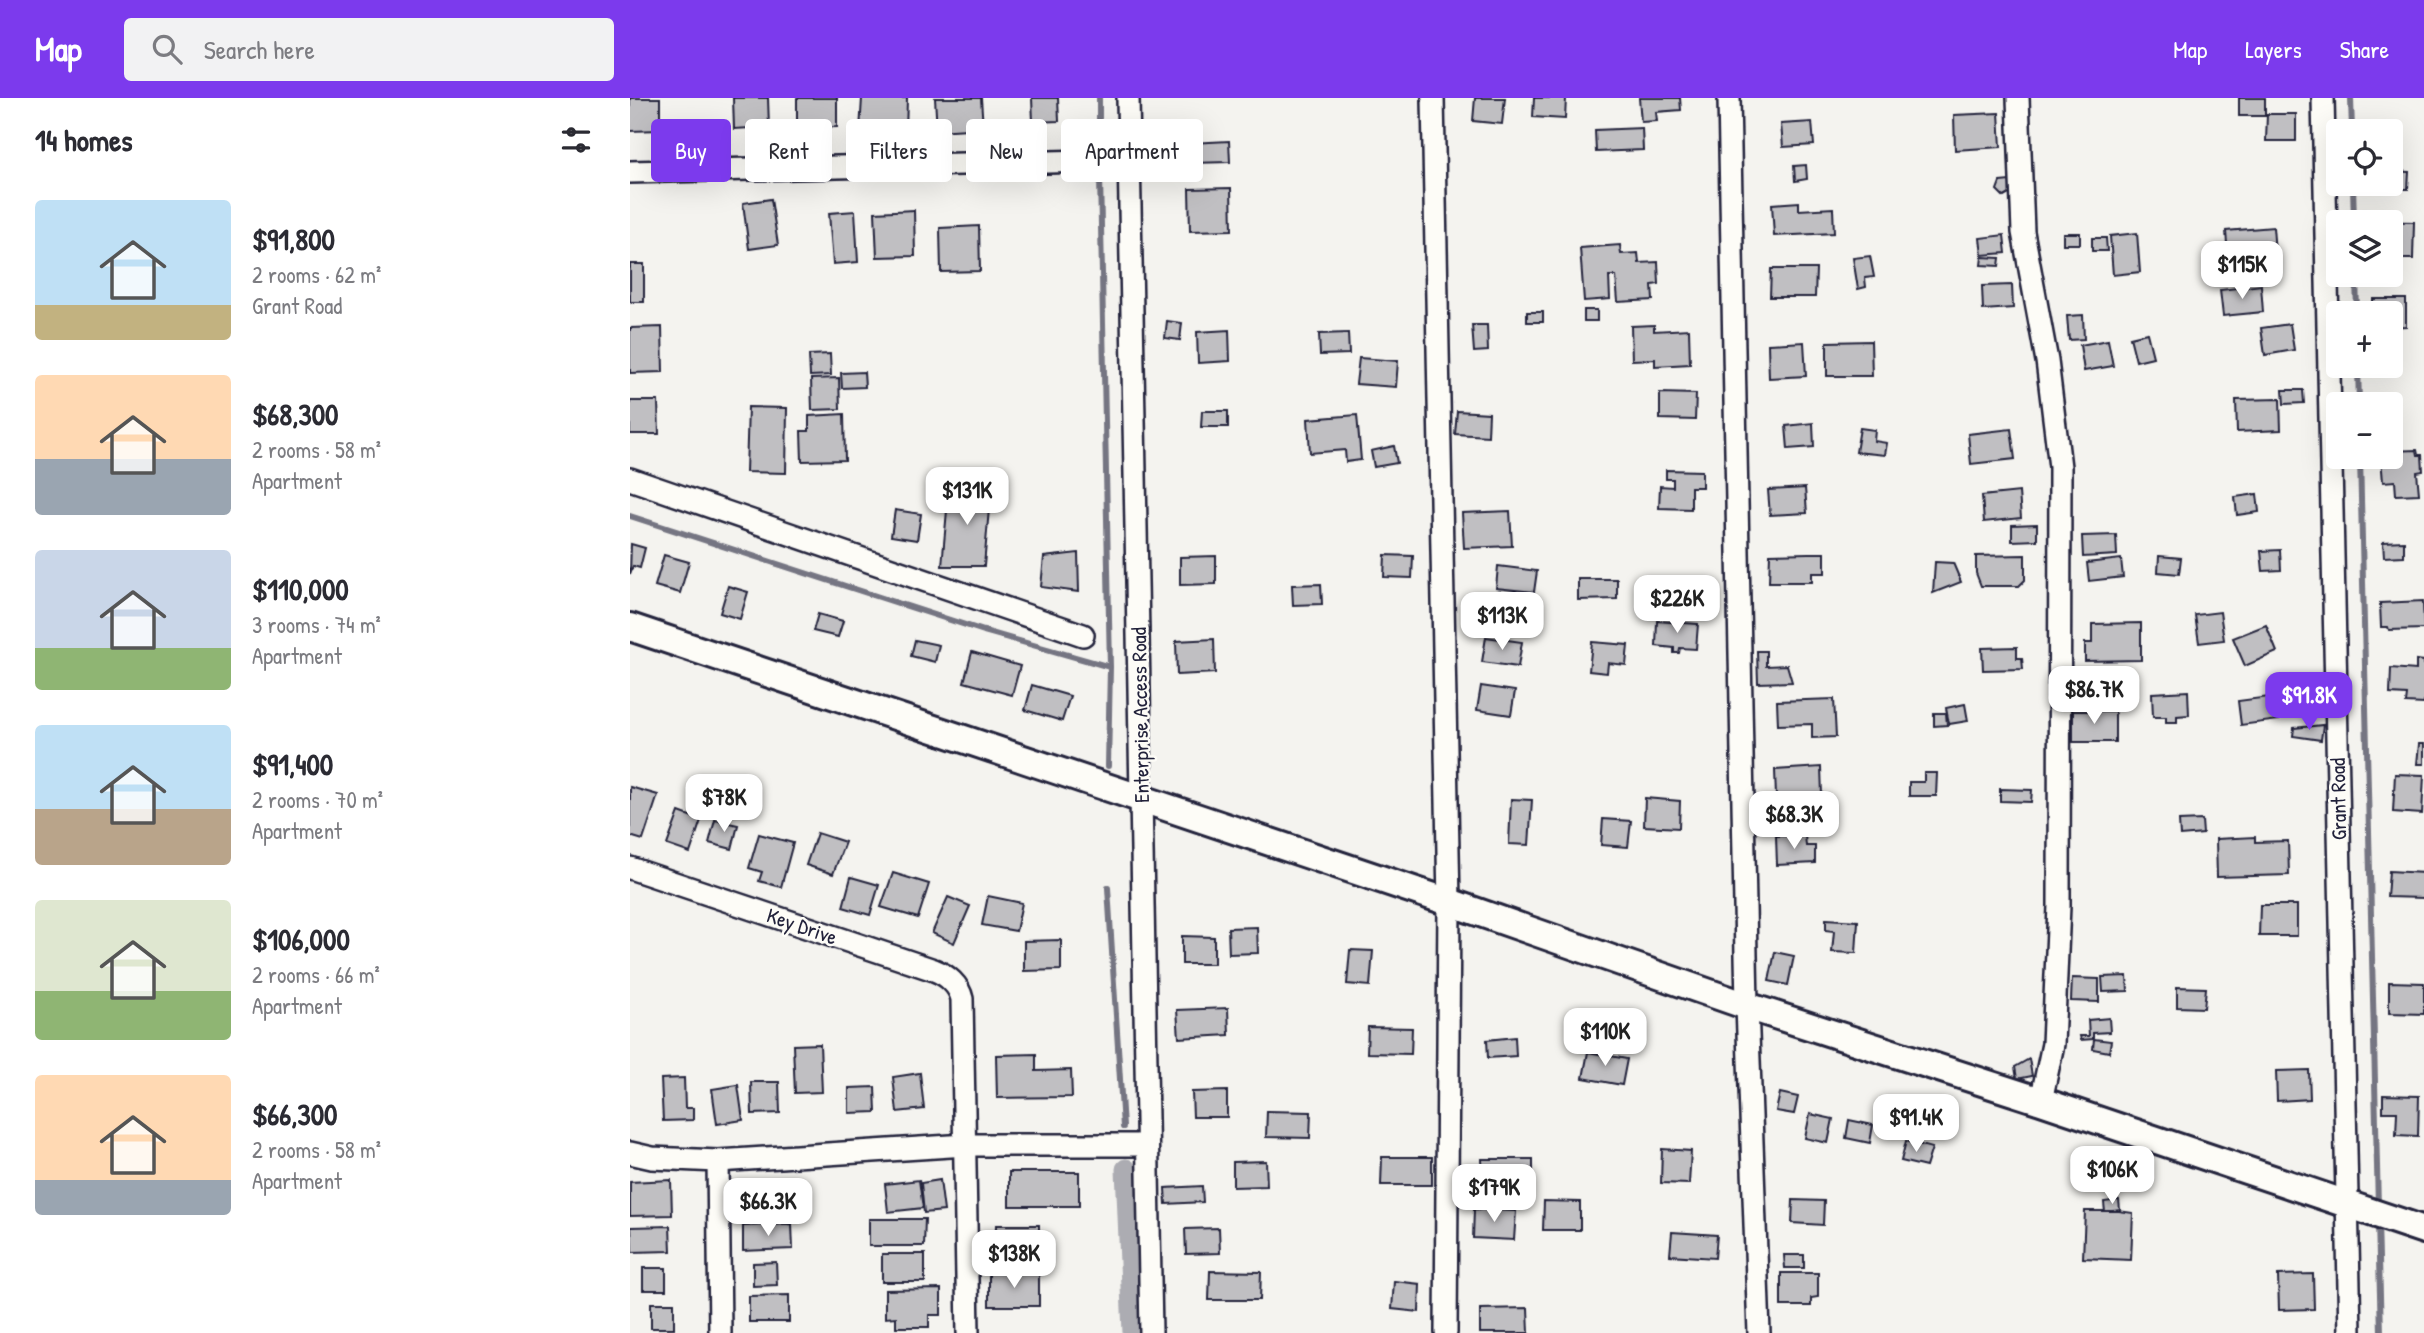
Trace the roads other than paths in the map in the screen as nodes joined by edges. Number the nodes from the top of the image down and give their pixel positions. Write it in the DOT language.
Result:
graph roads {
  1 [pos="1128,98"];
  2 [pos="1433,98"];
  3 [pos="1729,98"];
  4 [pos="2018,98"];
  5 [pos="2323,98"];
  6 [pos="1128,119"];
  7 [pos="1061,162"];
  8 [pos="630,172"];
  9 [pos="1128,182"];
  10 [pos="630,480"];
  11 [pos="630,627"];
  12 [pos="1083,635"];
  13 [pos="1142,800"];
  14 [pos="630,868"];
  15 [pos="1449,902"];
  16 [pos="1747,1006"];
  17 [pos="2041,1101"];
  18 [pos="966,1145"];
  19 [pos="1147,1145"];
  20 [pos="630,1153"];
  21 [pos="718,1161"];
  22 [pos="2346,1205"];
  23 [pos="2424,1230"];
  24 [pos="720,1333"];
  25 [pos="968,1333"];
  26 [pos="1151,1333"];
  27 [pos="1446,1333"];
  28 [pos="1759,1333"];
  29 [pos="2350,1333"];
  1 -- 6 [label="street, Enterprise Access Road"];
  2 -- 15 [label="street"];
  3 -- 16 [label="street"];
  4 -- 17 [label="street"];
  5 -- 22 [label="street, Grant Road"];
  7 -- 8 [label="street"];
  9 -- 13 [label="street, Enterprise Access Road"];
  10 -- 12 [label="street"];
  11 -- 13 [label="main road"];
  13 -- 15 [label="main road"];
  13 -- 19 [label="street, Enterprise Access Road"];
  14 -- 18 [label="street, Key Drive"];
  15 -- 16 [label="main road"];
  15 -- 27 [label="street"];
  16 -- 17 [label="main road"];
  16 -- 28 [label="street"];
  17 -- 22 [label="main road"];
  18 -- 19 [label="street"];
  18 -- 21 [label="street"];
  18 -- 25 [label="street"];
  19 -- 26 [label="street, Enterprise Access Road"];
  20 -- 21 [label="street"];
  21 -- 24 [label="street"];
  22 -- 23 [label="main road"];
  22 -- 29 [label="street, Grant Road"];
}
